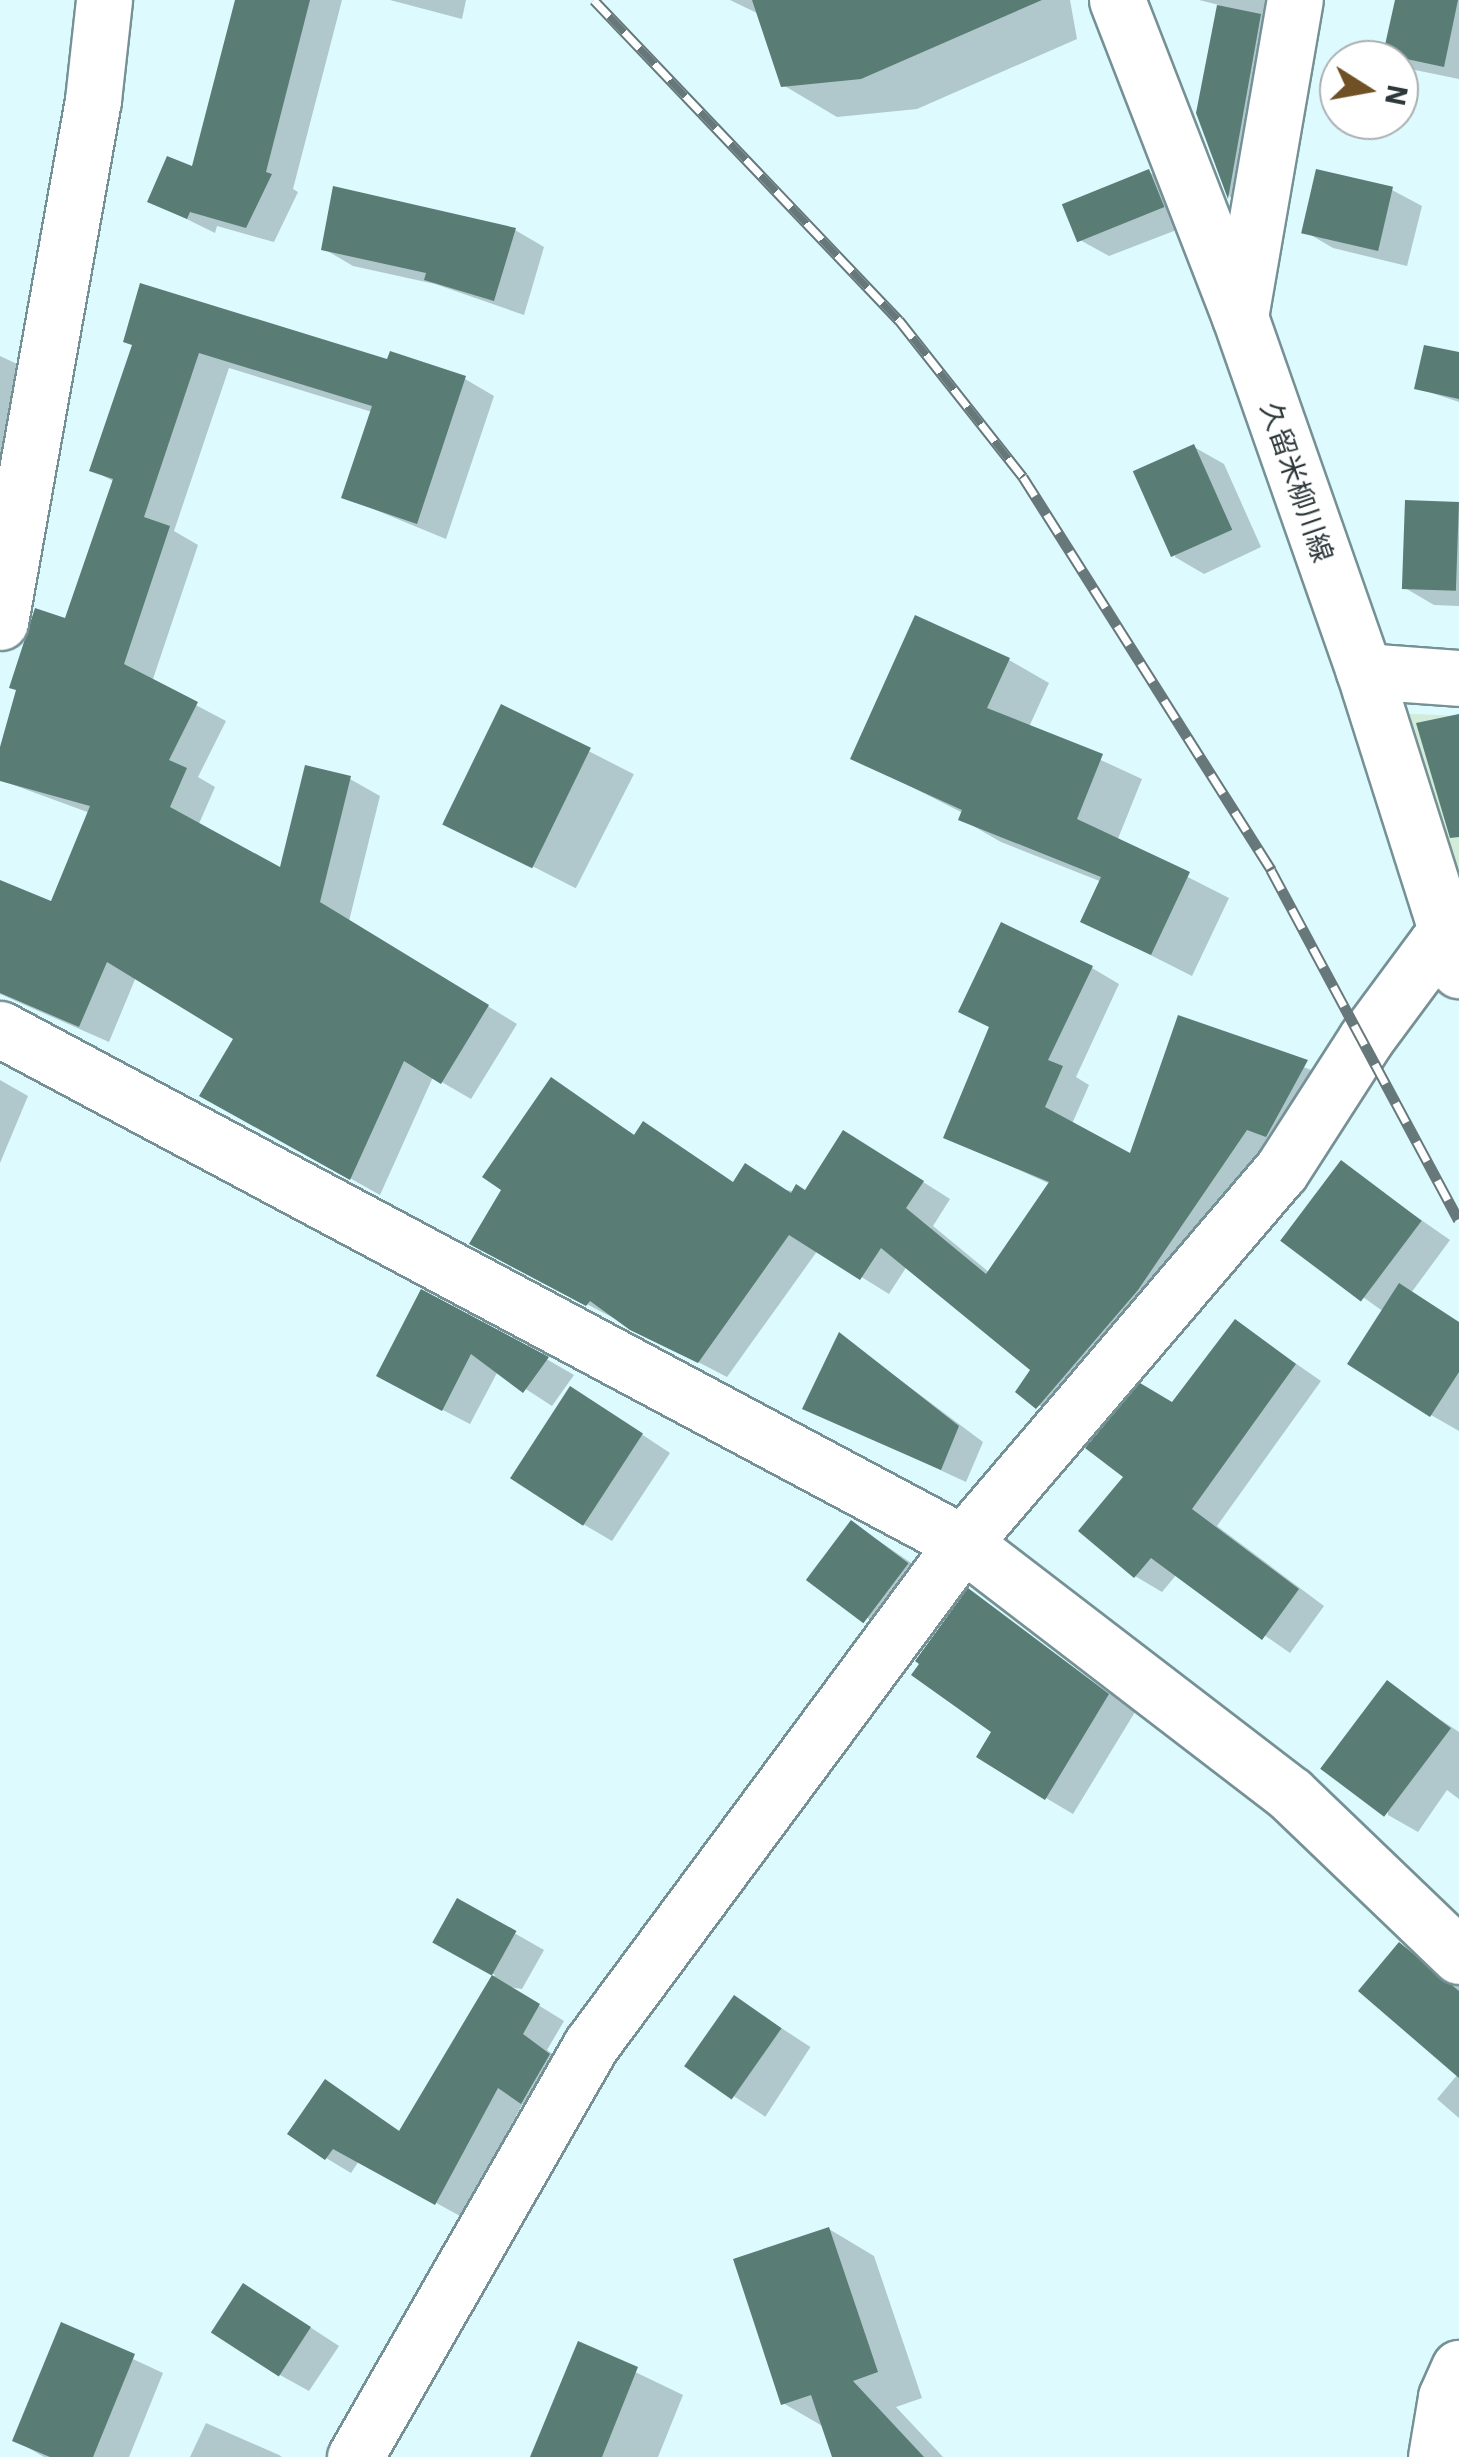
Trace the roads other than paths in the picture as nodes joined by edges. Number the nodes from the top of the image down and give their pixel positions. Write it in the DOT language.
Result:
graph roads {
  1 [pos="104,0"];
  2 [pos="1118,0"];
  3 [pos="1294,0"];
  4 [pos="1240,317"];
  5 [pos="0,622"];
  6 [pos="1364,671"];
  7 [pos="1459,678"];
  8 [pos="1455,960"];
  9 [pos="0,1029"];
  10 [pos="963,1543"];
  11 [pos="1459,1956"];
  12 [pos="1459,2368"];
  13 [pos="355,2457"];
  14 [pos="1436,2457"];
  1 -- 5 [label="street"];
  2 -- 4 [label="street, 久留米柳川線"];
  3 -- 4 [label="street"];
  4 -- 6 [label="street, 久留米柳川線"];
  6 -- 7 [label="street"];
  6 -- 8 [label="street, 久留米柳川線"];
  8 -- 10 [label="street"];
  9 -- 10 [label="street"];
  10 -- 11 [label="street"];
  10 -- 13 [label="street"];
  12 -- 14 [label="street"];
}
